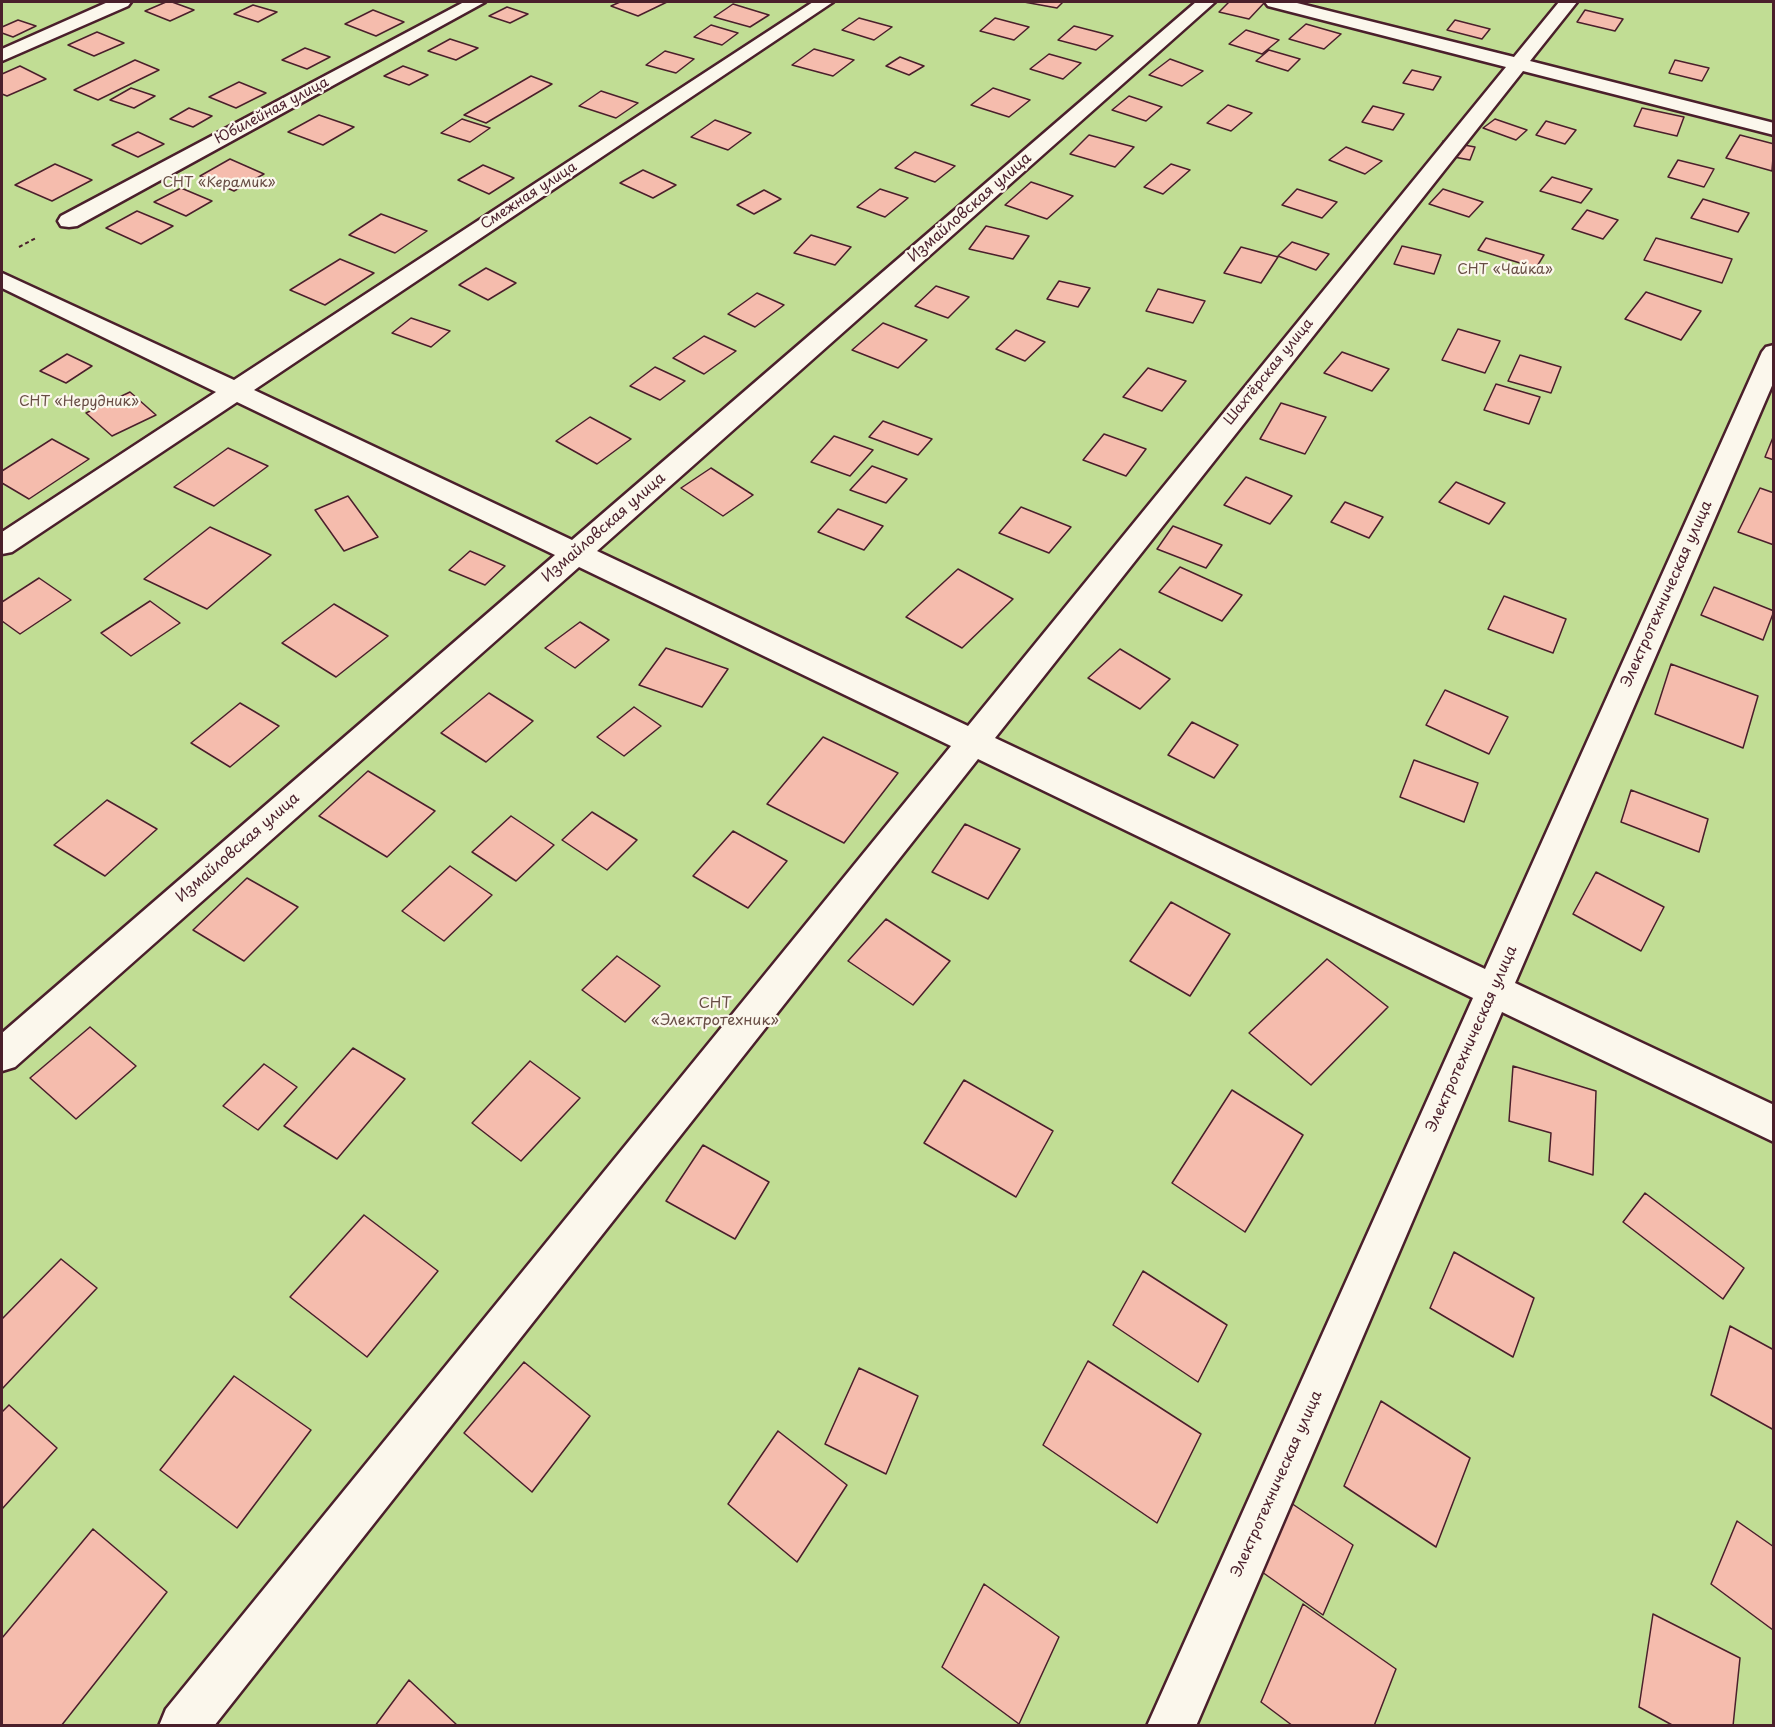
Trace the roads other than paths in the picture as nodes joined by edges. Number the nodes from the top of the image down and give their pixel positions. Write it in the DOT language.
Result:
graph roads {
  1 [pos="122,2"];
  2 [pos="476,2"];
  3 [pos="824,2"];
  4 [pos="1206,2"];
  5 [pos="1274,2"];
  6 [pos="1568,2"];
  7 [pos="2,56"];
  8 [pos="1518,64"];
  9 [pos="1773,129"];
  10 [pos="69,221"];
  11 [pos="2,280"];
  12 [pos="1773,352"];
  13 [pos="234,391"];
  14 [pos="2,545"];
  15 [pos="575,554"];
  16 [pos="971,742"];
  17 [pos="1493,991"];
  18 [pos="2,1054"];
  19 [pos="1773,1124"];
  20 [pos="183,1725"];
  21 [pos="1171,1725"];
  1 -- 7 [label="street"];
  2 -- 10 [label="street, Юбилейная улица"];
  3 -- 13 [label="street, Смежная улица"];
  4 -- 15 [label="street, Измайловская улица"];
  5 -- 8 [label="street"];
  6 -- 8 [label="street, Шахтёрская улица"];
  8 -- 9 [label="street"];
  8 -- 16 [label="street, Шахтёрская улица"];
  11 -- 13 [label="street"];
  12 -- 17 [label="street, Электротехническая улица"];
  13 -- 14 [label="street, Смежная улица"];
  13 -- 15 [label="street"];
  15 -- 16 [label="street"];
  15 -- 18 [label="street, Измайловская улица"];
  16 -- 17 [label="street"];
  16 -- 20 [label="street, Шахтёрская улица"];
  17 -- 19 [label="street"];
  17 -- 21 [label="street, Электротехническая улица"];
}
